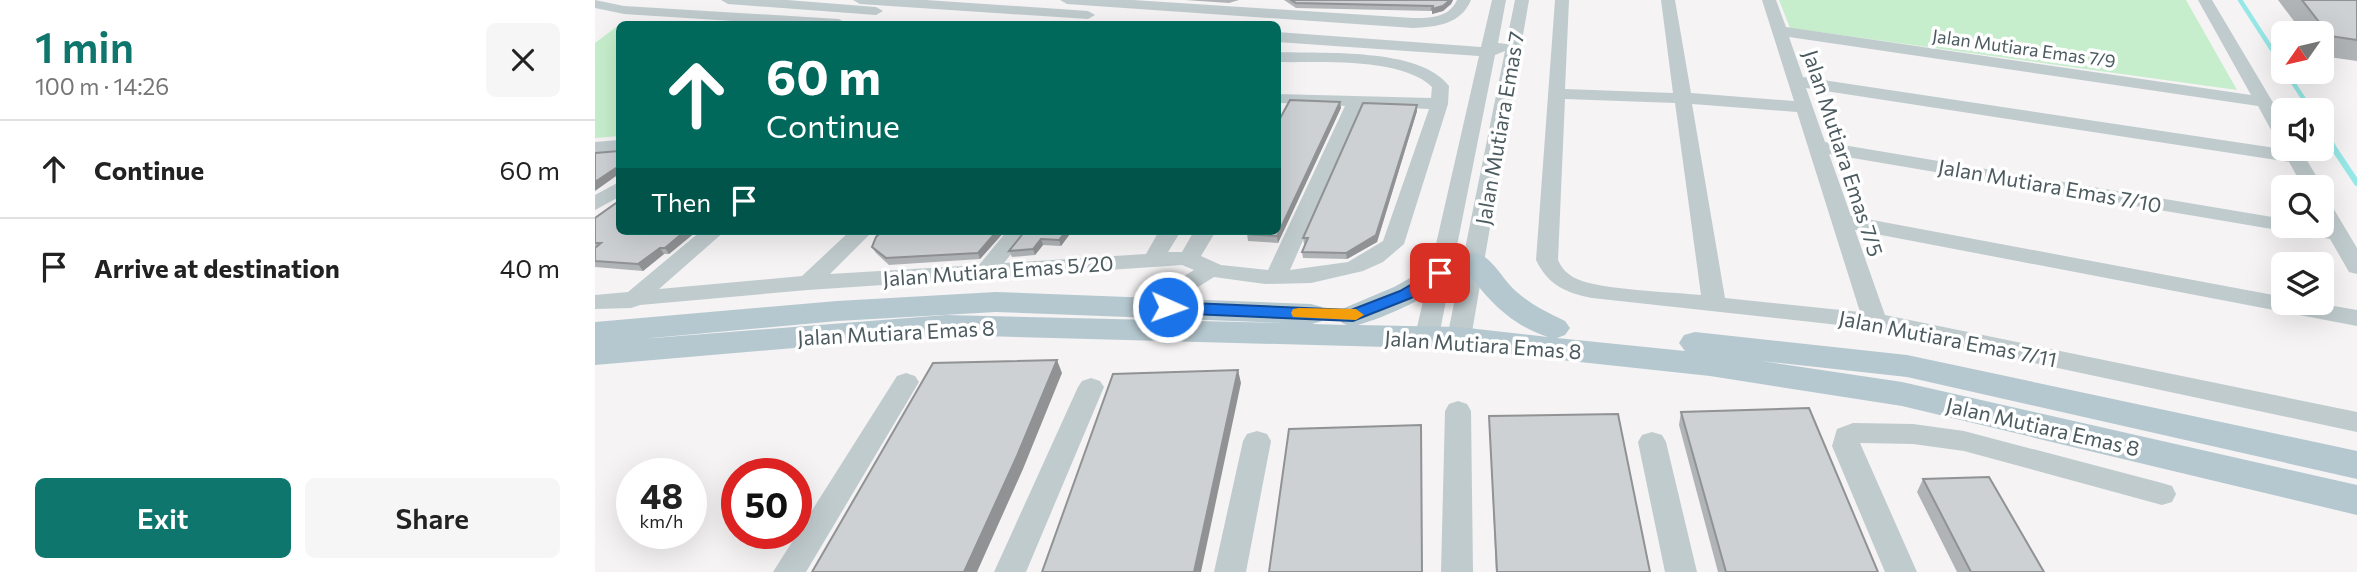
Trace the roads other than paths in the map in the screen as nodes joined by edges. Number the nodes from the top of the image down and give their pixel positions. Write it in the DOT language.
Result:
graph roads {
  1 [pos="728,0"];
  2 [pos="860,0"];
  3 [pos="1067,0"];
  4 [pos="1265,0"];
  5 [pos="1372,0"];
  6 [pos="1465,0"];
  7 [pos="1499,0"];
  8 [pos="1523,0"];
  9 [pos="1562,0"];
  10 [pos="1668,0"];
  11 [pos="1769,0"];
  12 [pos="2205,0"];
  13 [pos="595,4"];
  14 [pos="611,9"];
  15 [pos="879,11"];
  16 [pos="595,14"];
  17 [pos="1253,19"];
  18 [pos="1364,19"];
  19 [pos="793,21"];
  20 [pos="863,21"];
  21 [pos="1065,21"];
  22 [pos="1074,21"];
  23 [pos="1779,31"];
  24 [pos="1281,36"];
  25 [pos="1496,51"];
  26 [pos="1281,57"];
  27 [pos="1303,58"];
  28 [pos="1796,81"];
  29 [pos="1557,94"];
  30 [pos="1440,95"];
  31 [pos="1281,97"];
  32 [pos="1683,98"];
  33 [pos="1281,101"];
  34 [pos="1356,101"];
  35 [pos="2263,103"];
  36 [pos="1804,107"];
  37 [pos="2271,116"];
  38 [pos="616,146"];
  39 [pos="1817,146"];
  40 [pos="595,148"];
  41 [pos="2271,150"];
  42 [pos="616,190"];
  43 [pos="595,204"];
  44 [pos="1842,221"];
  45 [pos="2271,223"];
  46 [pos="2334,225"];
  47 [pos="2334,233"];
  48 [pos="2339,234"];
  49 [pos="709,235"];
  50 [pos="858,235"];
  51 [pos="1015,235"];
  52 [pos="1168,235"];
  53 [pos="1204,235"];
  54 [pos="1153,260"];
  55 [pos="1475,261"];
  56 [pos="1200,264"];
  57 [pos="2357,267"];
  58 [pos="986,271"];
  59 [pos="1440,273"];
  60 [pos="1276,277"];
  61 [pos="808,283"];
  62 [pos="631,301"];
  63 [pos="595,302"];
  64 [pos="1714,303"];
  65 [pos="1150,307"];
  66 [pos="1353,316"];
  67 [pos="2357,318"];
  68 [pos="1875,321"];
  69 [pos="1554,328"];
  70 [pos="1445,329"];
  71 [pos="595,333"];
  72 [pos="595,354"];
  73 [pos="906,382"];
  74 [pos="1091,387"];
  75 [pos="1458,411"];
  76 [pos="2357,422"];
  77 [pos="1847,436"];
  78 [pos="1257,440"];
  79 [pos="1652,442"];
  80 [pos="2357,465"];
  81 [pos="2162,494"];
  82 [pos="2357,500"];
  83 [pos="789,572"];
  84 [pos="1010,572"];
  85 [pos="1230,572"];
  86 [pos="1457,572"];
  87 [pos="1681,572"];
  88 [pos="1901,572"];
  1 -- 15 [label="street"];
  2 -- 22 [label="street"];
  3 -- 17 [label="street"];
  4 -- 17 [label="street"];
  5 -- 18 [label="street"];
  6 -- 18 [label="street"];
  7 -- 25 [label="street, Jalan Mutiara Emas 7"];
  8 -- 25 [label="street, Jalan Mutiara Emas 7"];
  9 -- 29 [label="street"];
  10 -- 32 [label="street"];
  11 -- 23 [label="street, Jalan Mutiara Emas 7/5"];
  12 -- 35 [label="street"];
  13 -- 14 [label="street"];
  14 -- 16 [label="street"];
  14 -- 19 [label="street"];
  15 -- 20 [label="street"];
  15 -- 21 [label="street"];
  17 -- 18 [label="street"];
  23 -- 28 [label="street, Jalan Mutiara Emas 7/5"];
  23 -- 35 [label="street, Jalan Mutiara Emas 7/9"];
  24 -- 25 [label="street"];
  25 -- 55 [label="street, Jalan Mutiara Emas 7"];
  25 -- 59 [label="street, Jalan Mutiara Emas 7"];
  26 -- 27 [label="street"];
  27 -- 30 [label="street"];
  27 -- 31 [label="street"];
  28 -- 36 [label="street, Jalan Mutiara Emas 7/5"];
  28 -- 41 [label="street"];
  29 -- 32 [label="street"];
  29 -- 64 [label="street, Jalan Mutiara Emas 7/11"];
  30 -- 34 [label="street"];
  30 -- 60 [label="street, Jalan Mutiara Emas 5/20"];
  32 -- 36 [label="street"];
  32 -- 64 [label="street"];
  33 -- 34 [label="street"];
  34 -- 60 [label="street"];
  35 -- 37 [label="street"];
  36 -- 39 [label="street, Jalan Mutiara Emas 7/5"];
  38 -- 40 [label="street"];
  39 -- 44 [label="street, Jalan Mutiara Emas 7/5"];
  39 -- 45 [label="street, Jalan Mutiara Emas 7/10"];
  42 -- 43 [label="street"];
  44 -- 67 [label="street"];
  44 -- 68 [label="street, Jalan Mutiara Emas 7/5"];
  46 -- 48 [label="street"];
  47 -- 48 [label="street"];
  48 -- 57 [label="street"];
  49 -- 62 [label="street"];
  50 -- 61 [label="street"];
  51 -- 58 [label="street"];
  52 -- 54 [label="street"];
  53 -- 56 [label="street"];
  54 -- 56 [label="street, Jalan Mutiara Emas 5/20"];
  54 -- 58 [label="street, Jalan Mutiara Emas 5/20"];
  55 -- 69 [label="main road"];
  55 -- 70 [label="street, Jalan Mutiara Emas 7"];
  56 -- 60 [label="street, Jalan Mutiara Emas 5/20"];
  56 -- 65 [label="street"];
  58 -- 61 [label="street, Jalan Mutiara Emas 5/20"];
  59 -- 66 [label="main road"];
  59 -- 70 [label="street, Jalan Mutiara Emas 7"];
  61 -- 62 [label="street, Jalan Mutiara Emas 5/20"];
  62 -- 63 [label="street, Jalan Mutiara Emas 5/20"];
  64 -- 68 [label="street, Jalan Mutiara Emas 7/11"];
  65 -- 66 [label="main road, Jalan Mutiara Emas 8"];
  65 -- 71 [label="main road, Jalan Mutiara Emas 8"];
  66 -- 70 [label="main road, Jalan Mutiara Emas 8"];
  68 -- 76 [label="street, Jalan Mutiara Emas 7/11"];
  69 -- 70 [label="main road, Jalan Mutiara Emas 8"];
  69 -- 80 [label="main road, Jalan Mutiara Emas 8"];
  70 -- 72 [label="main road, Jalan Mutiara Emas 8"];
  70 -- 82 [label="main road, Jalan Mutiara Emas 8"];
  73 -- 83 [label="street"];
  74 -- 84 [label="street"];
  75 -- 86 [label="street"];
  77 -- 81 [label="street"];
  77 -- 88 [label="street"];
  78 -- 85 [label="street"];
  79 -- 87 [label="street"];
}
